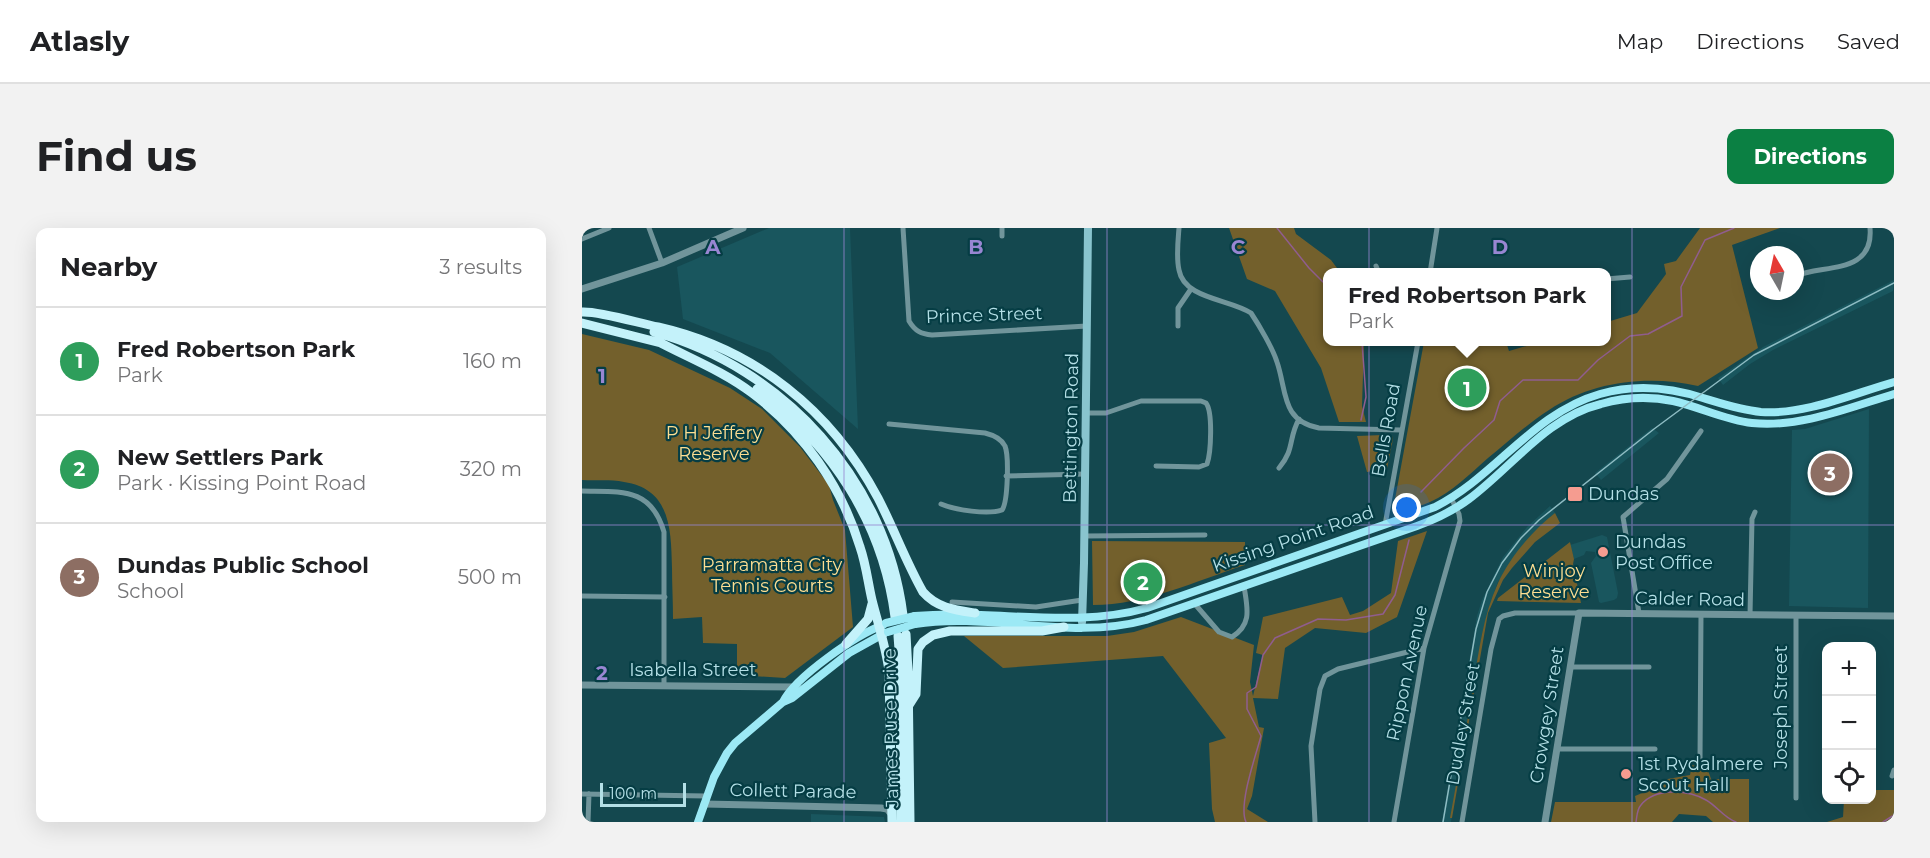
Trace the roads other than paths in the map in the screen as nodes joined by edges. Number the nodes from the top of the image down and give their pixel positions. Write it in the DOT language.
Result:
graph roads {
  1 [pos="609,228"];
  2 [pos="649,228"];
  3 [pos="743,228"];
  4 [pos="903,228"];
  5 [pos="1002,228"];
  6 [pos="1088,228"];
  7 [pos="1179,228"];
  8 [pos="1437,228"];
  9 [pos="1870,228"];
  10 [pos="1002,236"];
  11 [pos="582,239"];
  12 [pos="662,263"];
  13 [pos="1431,268"];
  14 [pos="1804,273"];
  15 [pos="1630,277"];
  16 [pos="1611,279"];
  17 [pos="582,290"];
  18 [pos="1191,290"];
  19 [pos="582,313"];
  20 [pos="582,323"];
  21 [pos="1087,326"];
  22 [pos="1178,326"];
  23 [pos="657,341"];
  24 [pos="1417,346"];
  25 [pos="1894,382"];
  26 [pos="1894,394"];
  27 [pos="1086,414"];
  28 [pos="1299,419"];
  29 [pos="889,424"];
  30 [pos="1401,430"];
  31 [pos="1701,431"];
  32 [pos="1156,466"];
  33 [pos="1279,468"];
  34 [pos="1085,474"];
  35 [pos="1006,476"];
  36 [pos="582,491"];
  37 [pos="1451,498"];
  38 [pos="941,504"];
  39 [pos="1456,508"];
  40 [pos="1755,512"];
  41 [pos="1385,525"];
  42 [pos="1204,535"];
  43 [pos="1085,536"];
  44 [pos="1244,586"];
  45 [pos="582,596"];
  46 [pos="665,597"];
  47 [pos="1082,600"];
  48 [pos="873,601"];
  49 [pos="952,602"];
  50 [pos="1194,603"];
  51 [pos="1579,613"];
  52 [pos="1639,613"];
  53 [pos="975,614"];
  54 [pos="1701,614"];
  55 [pos="1750,615"];
  56 [pos="1796,616"];
  57 [pos="1894,616"];
  58 [pos="1082,618"];
  59 [pos="915,620"];
  60 [pos="1064,627"];
  61 [pos="1082,628"];
  62 [pos="883,629"];
  63 [pos="1495,631"];
  64 [pos="846,644"];
  65 [pos="1424,648"];
  66 [pos="1570,667"];
  67 [pos="1649,667"];
  68 [pos="582,685"];
  69 [pos="664,685"];
  70 [pos="800,687"];
  71 [pos="909,705"];
  72 [pos="1655,748"];
  73 [pos="1557,749"];
  74 [pos="1700,759"];
  75 [pos="585,794"];
  76 [pos="1796,798"];
  77 [pos="705,800"];
  78 [pos="892,800"];
  79 [pos="882,808"];
  80 [pos="892,818"];
  81 [pos="588,822"];
  82 [pos="698,822"];
  83 [pos="901,822"];
  84 [pos="910,822"];
  85 [pos="1315,822"];
  86 [pos="1394,822"];
  87 [pos="1462,822"];
  88 [pos="1545,822"];
  1 -- 11 [label="street"];
  2 -- 12 [label="street"];
  3 -- 12 [label="street"];
  4 -- 21 [label="street, Prince Street"];
  5 -- 10 [label="street"];
  6 -- 21 [label="main road, Bettington Road"];
  7 -- 18 [label="street"];
  8 -- 13 [label="street"];
  9 -- 14 [label="street"];
  12 -- 17 [label="street"];
  15 -- 16 [label="street"];
  18 -- 22 [label="street"];
  18 -- 28 [label="street"];
  19 -- 23 [label="highway"];
  19 -- 53 [label="highway"];
  20 -- 23 [label="highway"];
  21 -- 27 [label="main road, Bettington Road"];
  23 -- 48 [label="highway"];
  24 -- 30 [label="street, Bells Road"];
  25 -- 37 [label="main road, Kissing Point Road"];
  26 -- 39 [label="main road, Kissing Point Road"];
  27 -- 32 [label="street"];
  27 -- 34 [label="main road, Bettington Road"];
  28 -- 30 [label="street"];
  28 -- 33 [label="street"];
  29 -- 35 [label="street"];
  30 -- 41 [label="street, Bells Road"];
  31 -- 52 [label="street"];
  34 -- 35 [label="street"];
  34 -- 43 [label="main road, Bettington Road"];
  35 -- 38 [label="street"];
  36 -- 46 [label="street"];
  37 -- 39 [label="street, Rippon Avenue"];
  37 -- 41 [label="main road, Kissing Point Road"];
  39 -- 44 [label="main road, Kissing Point Road"];
  39 -- 65 [label="street, Rippon Avenue"];
  40 -- 55 [label="street"];
  41 -- 58 [label="main road, Kissing Point Road"];
  42 -- 43 [label="street"];
  43 -- 47 [label="main road, Bettington Road"];
  44 -- 50 [label="main road, Kissing Point Road"];
  44 -- 50 [label="street"];
  45 -- 46 [label="street"];
  46 -- 69 [label="street"];
  47 -- 49 [label="street"];
  47 -- 58 [label="main road, Bettington Road"];
  48 -- 62 [label="highway"];
  48 -- 64 [label="highway"];
  50 -- 61 [label="main road, Kissing Point Road"];
  51 -- 52 [label="street, Calder Road"];
  51 -- 63 [label="street, Calder Road"];
  51 -- 66 [label="street, Crowgey Street"];
  52 -- 54 [label="street, Calder Road"];
  53 -- 58 [label="main road, Kissing Point Road"];
  53 -- 59 [label="main road, Kissing Point Road"];
  54 -- 55 [label="street, Calder Road"];
  54 -- 74 [label="street"];
  55 -- 56 [label="street, Calder Road"];
  56 -- 57 [label="street, Calder Road"];
  56 -- 76 [label="street, Joseph Street"];
  58 -- 61 [label="main road, Bettington Road"];
  59 -- 60 [label="main road, Kissing Point Road"];
  59 -- 62 [label="main road, Kissing Point Road, bridge"];
  60 -- 61 [label="main road, Kissing Point Road"];
  60 -- 71 [label="highway"];
  62 -- 64 [label="main road"];
  62 -- 70 [label="main road"];
  62 -- 78 [label="highway"];
  63 -- 87 [label="street, Dudley Street"];
  64 -- 70 [label="main road"];
  65 -- 85 [label="street"];
  65 -- 86 [label="street, Rippon Avenue"];
  66 -- 67 [label="street"];
  66 -- 73 [label="street, Crowgey Street"];
  68 -- 69 [label="street, Isabella Street"];
  69 -- 70 [label="street, Isabella Street"];
  70 -- 77 [label="main road"];
  71 -- 83 [label="highway, James Ruse Drive"];
  71 -- 84 [label="highway, James Ruse Drive"];
  72 -- 73 [label="street"];
  73 -- 88 [label="street, Crowgey Street"];
  75 -- 77 [label="street"];
  75 -- 81 [label="street"];
  77 -- 79 [label="street, Collett Parade"];
  77 -- 82 [label="main road"];
  78 -- 79 [label="street"];
  78 -- 80 [label="highway"];
  79 -- 80 [label="street"];
}
